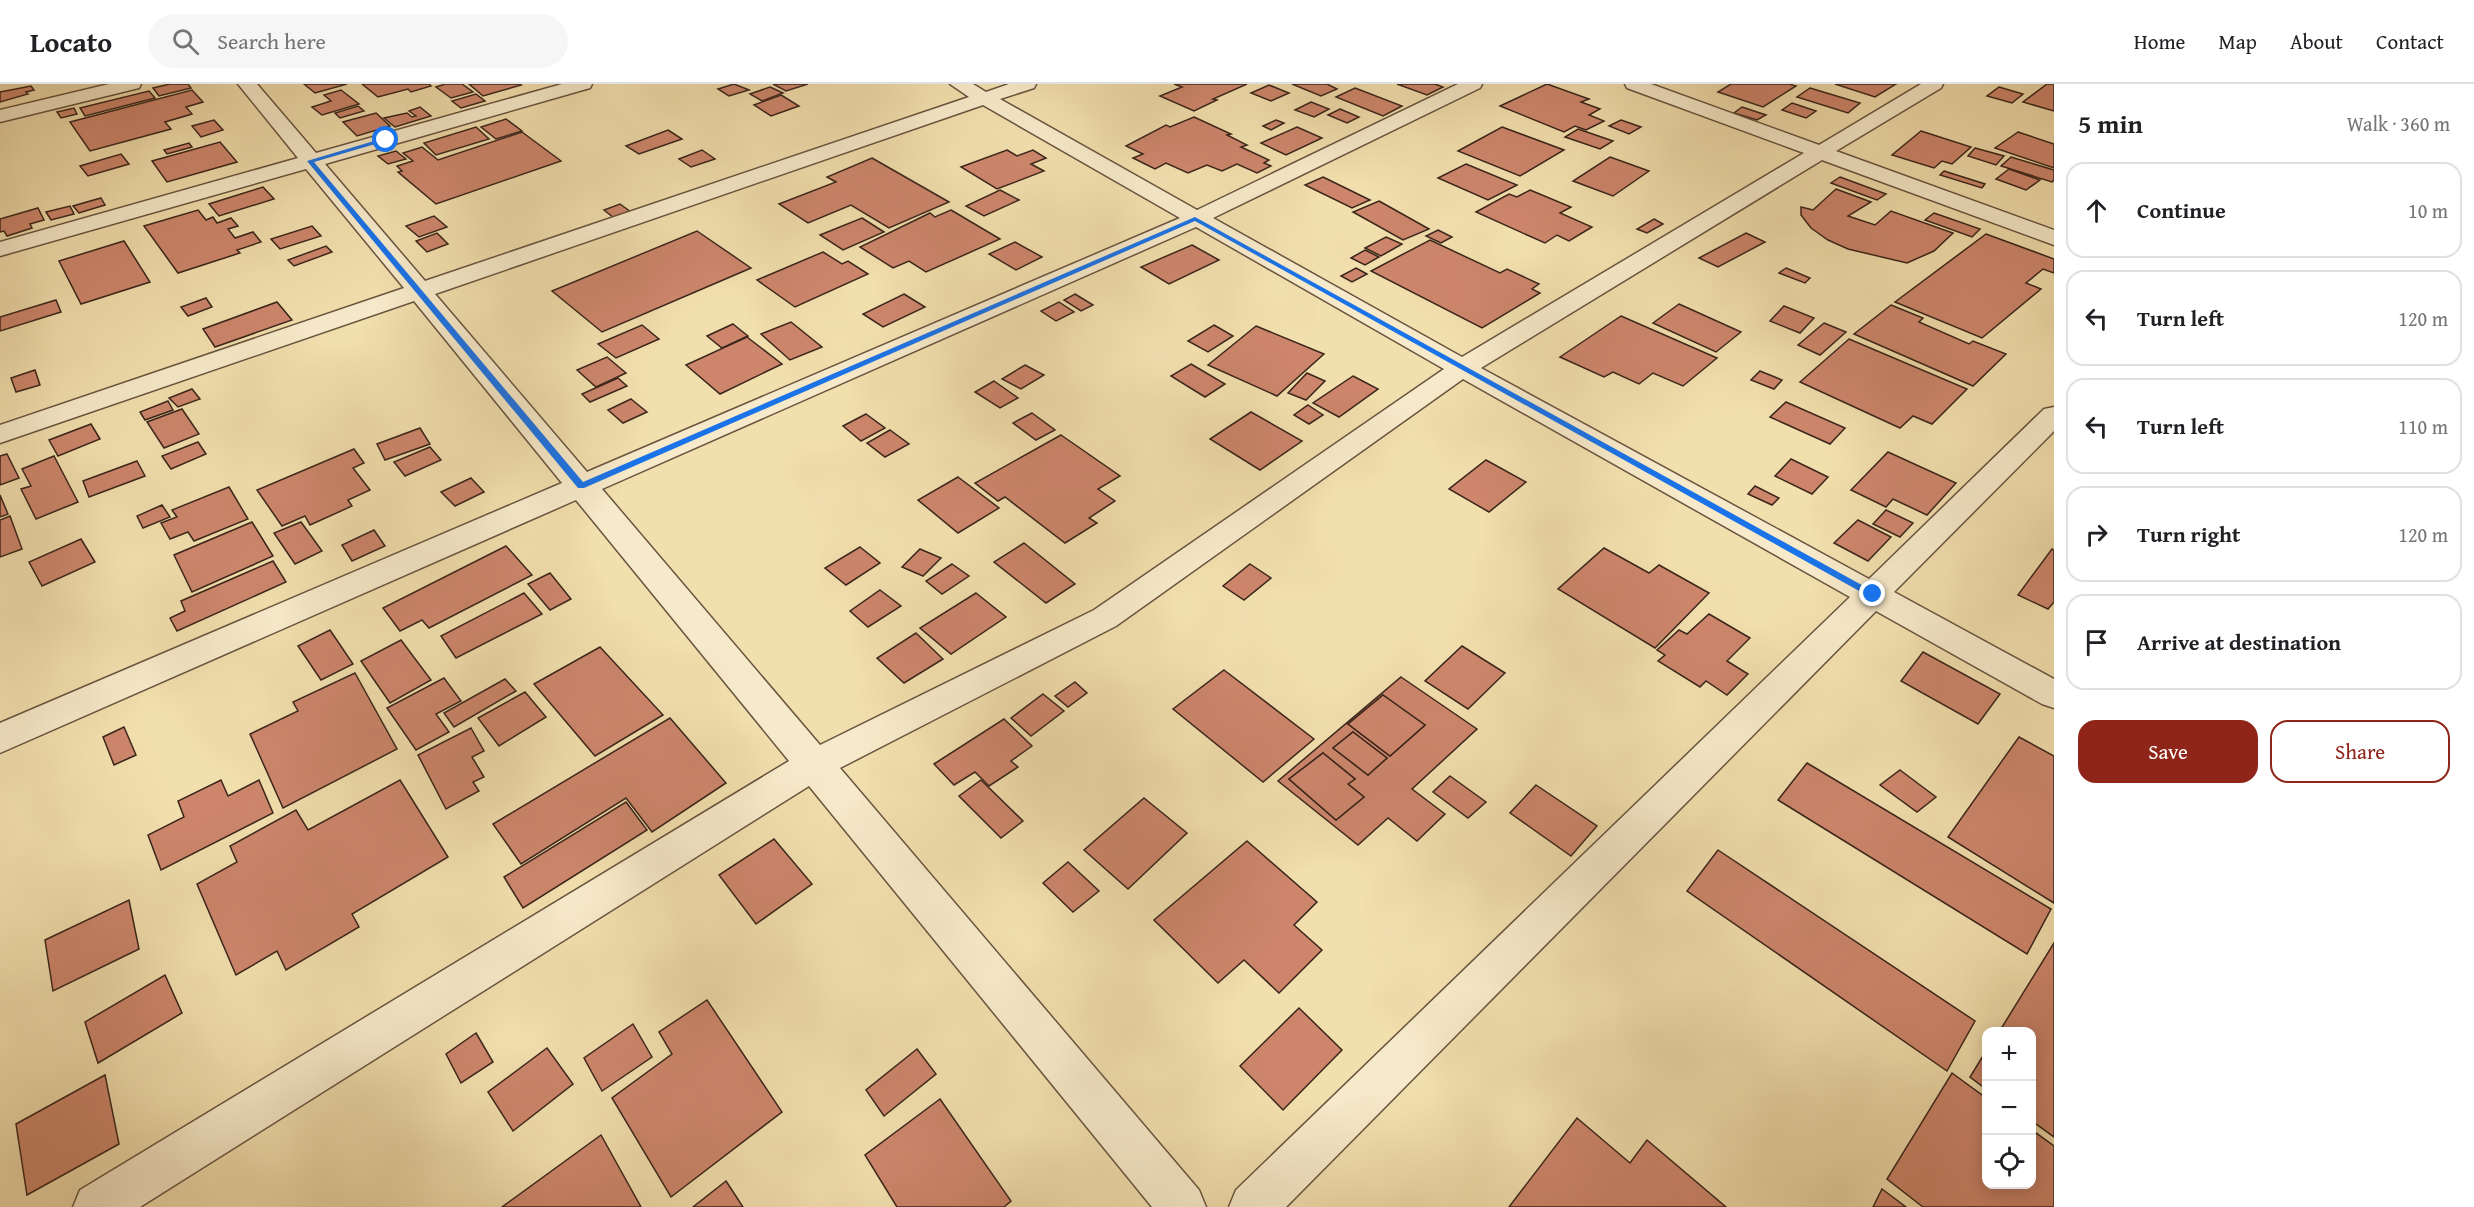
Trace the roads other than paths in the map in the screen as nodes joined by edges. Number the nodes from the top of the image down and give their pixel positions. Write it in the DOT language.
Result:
graph roads {
  1 [pos="132,84"];
  2 [pos="247,84"];
  3 [pos="583,84"];
  4 [pos="960,84"];
  5 [pos="1027,84"];
  6 [pos="1473,84"];
  7 [pos="1634,84"];
  8 [pos="1934,84"];
  9 [pos="986,99"];
  10 [pos="0,116"];
  11 [pos="1822,152"];
  12 [pos="310,161"];
  13 [pos="1195,219"];
  14 [pos="2054,238"];
  15 [pos="0,249"];
  16 [pos="418,291"];
  17 [pos="1462,368"];
  18 [pos="2054,415"];
  19 [pos="0,434"];
  20 [pos="581,486"];
  21 [pos="1873,594"];
  22 [pos="2054,695"];
  23 [pos="0,739"];
  24 [pos="813,765"];
  25 [pos="97,1207"];
  26 [pos="1182,1207"];
  27 [pos="1253,1207"];
  1 -- 10 [label="street"];
  2 -- 12 [label="street"];
  3 -- 12 [label="street"];
  4 -- 9 [label="street"];
  5 -- 9 [label="street"];
  6 -- 13 [label="street"];
  7 -- 11 [label="street"];
  8 -- 11 [label="street"];
  9 -- 13 [label="street"];
  9 -- 16 [label="street"];
  11 -- 14 [label="street"];
  11 -- 17 [label="street"];
  12 -- 15 [label="street"];
  12 -- 16 [label="street"];
  13 -- 17 [label="street"];
  13 -- 20 [label="street"];
  16 -- 19 [label="street"];
  16 -- 20 [label="street"];
  17 -- 21 [label="street"];
  17 -- 24 [label="street"];
  18 -- 21 [label="street"];
  20 -- 23 [label="street"];
  20 -- 24 [label="street"];
  21 -- 22 [label="street"];
  21 -- 27 [label="street"];
  24 -- 25 [label="street"];
  24 -- 26 [label="street"];
}
